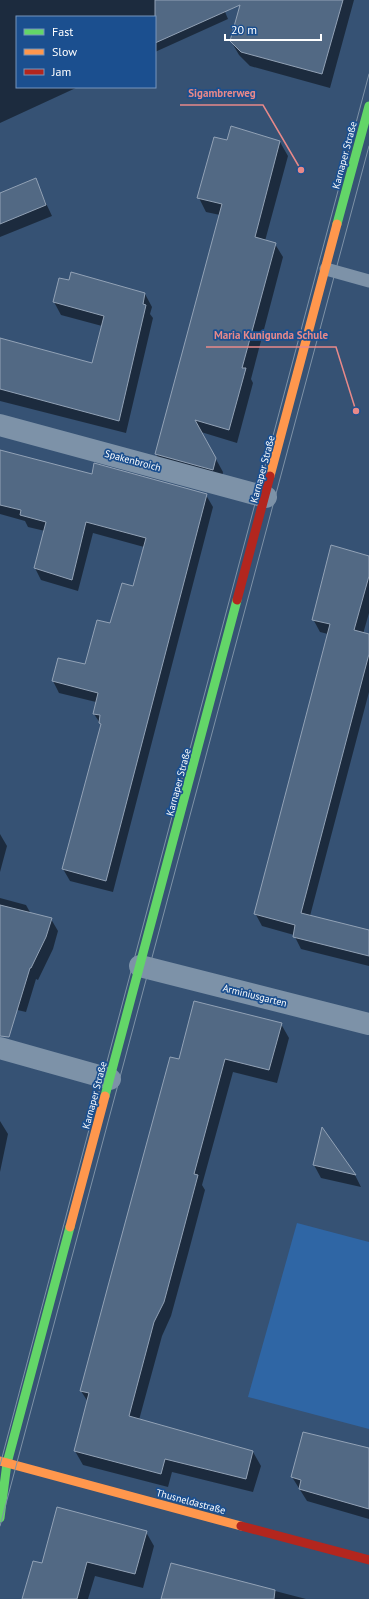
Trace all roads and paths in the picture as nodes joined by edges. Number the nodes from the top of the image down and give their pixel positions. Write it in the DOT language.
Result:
graph roads {
  1 [pos="369,106"];
  2 [pos="326,269"];
  3 [pos="369,281"];
  4 [pos="0,425"];
  5 [pos="266,497"];
  6 [pos="140,966"];
  7 [pos="369,1024"];
  8 [pos="0,1048"];
  9 [pos="110,1079"];
  10 [pos="3,1462"];
  11 [pos="0,1475"];
  12 [pos="0,1518"];
  13 [pos="369,1560"];
  1 -- 2 [label="main road, Karnaper Straße"];
  2 -- 3 [label="lane"];
  2 -- 5 [label="main road, Karnaper Straße"];
  4 -- 5 [label="street, Spakenbroich"];
  5 -- 6 [label="main road, Karnaper Straße"];
  6 -- 7 [label="street, Arminiusgarten"];
  6 -- 9 [label="main road, Karnaper Straße"];
  8 -- 9 [label="street"];
  9 -- 10 [label="main road, Karnaper Straße"];
  10 -- 11 [label="main road, Karnaper Straße"];
  10 -- 12 [label="main road, Karnaper Straße"];
  10 -- 13 [label="main road, Thusneldastraße"];
}
